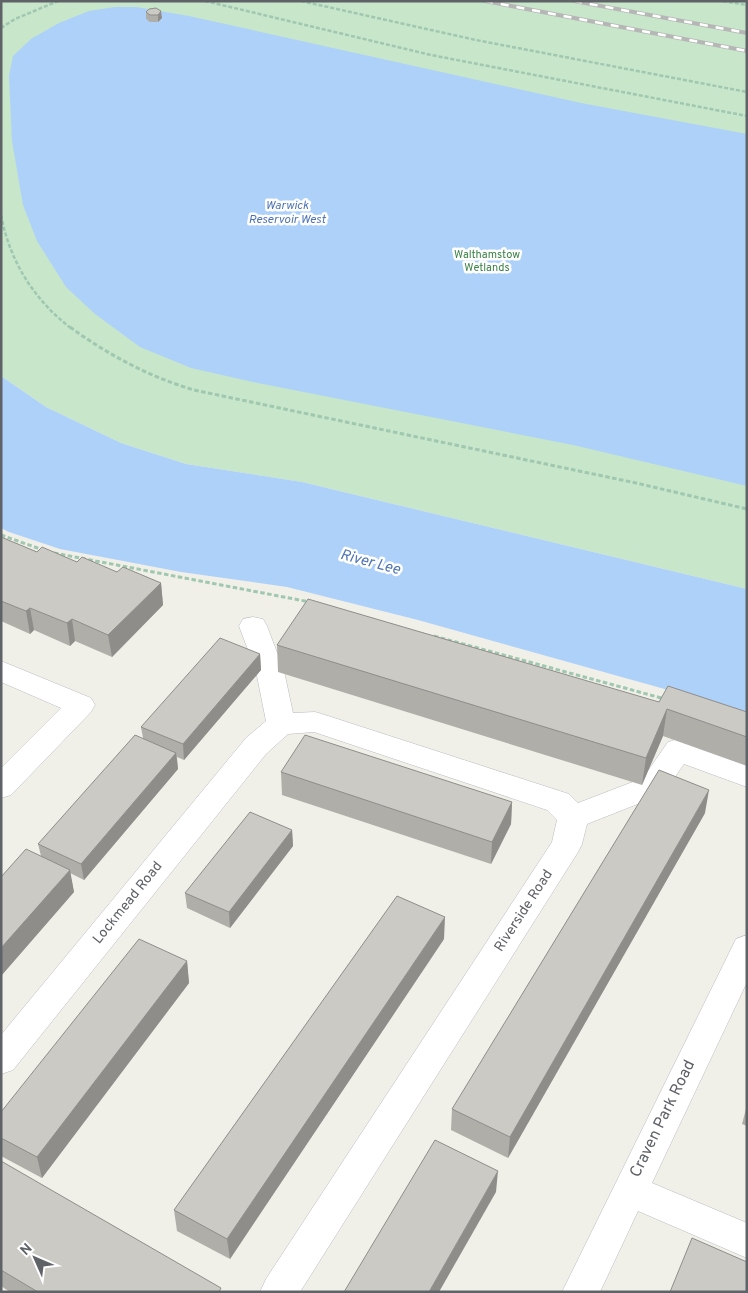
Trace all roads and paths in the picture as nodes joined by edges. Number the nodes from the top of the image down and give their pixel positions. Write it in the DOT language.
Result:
graph roads {
  1 [pos="58,1"];
  2 [pos="205,1"];
  3 [pos="301,1"];
  4 [pos="723,1"];
  5 [pos="747,5"];
  6 [pos="1,28"];
  7 [pos="747,92"];
  8 [pos="747,116"];
  9 [pos="1,215"];
  10 [pos="747,509"];
  11 [pos="1,535"];
  12 [pos="313,603"];
  13 [pos="253,626"];
  14 [pos="429,635"];
  15 [pos="1,671"];
  16 [pos="670,700"];
  17 [pos="281,724"];
  18 [pos="747,776"];
  19 [pos="1,787"];
  20 [pos="573,817"];
  21 [pos="747,948"];
  22 [pos="1,1060"];
  23 [pos="629,1190"];
  24 [pos="747,1241"];
  25 [pos="280,1292"];
  26 [pos="581,1292"];
  1 -- 6 [label="path"];
  2 -- 8 [label="path"];
  3 -- 7 [label="path"];
  4 -- 5 [label="path"];
  9 -- 10 [label="path"];
  11 -- 12 [label="path"];
  13 -- 17 [label="street"];
  14 -- 16 [label="path"];
  15 -- 19 [label="street"];
  17 -- 20 [label="street"];
  17 -- 22 [label="street, Lockmead Road"];
  18 -- 20 [label="street"];
  20 -- 25 [label="street, Riverside Road"];
  21 -- 23 [label="street, Craven Park Road"];
  23 -- 24 [label="street"];
  23 -- 26 [label="street, Craven Park Road"];
}
